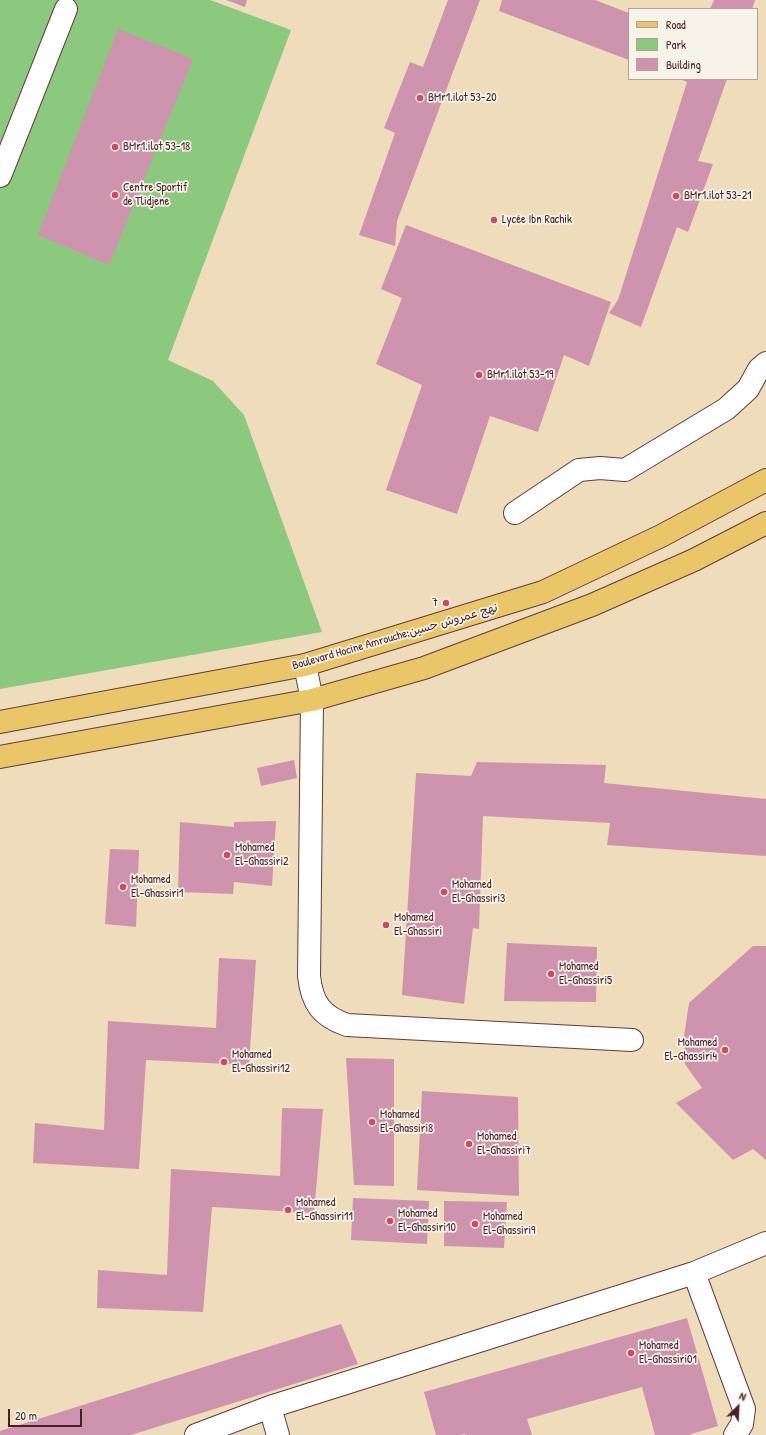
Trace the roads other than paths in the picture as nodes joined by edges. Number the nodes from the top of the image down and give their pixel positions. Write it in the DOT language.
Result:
graph roads {
  1 [pos="66,9"];
  2 [pos="0,176"];
  3 [pos="766,363"];
  4 [pos="766,480"];
  5 [pos="515,512"];
  6 [pos="766,523"];
  7 [pos="305,665"];
  8 [pos="312,700"];
  9 [pos="0,722"];
  10 [pos="0,757"];
  11 [pos="632,1040"];
  12 [pos="766,1243"];
  13 [pos="694,1272"];
  14 [pos="270,1408"];
  15 [pos="196,1435"];
  16 [pos="278,1435"];
  17 [pos="735,1435"];
  1 -- 2 [label="street"];
  3 -- 5 [label="street"];
  4 -- 7 [label="main road, Boulevard Hocine Amrouche;نهج عمروش حسين"];
  6 -- 8 [label="main road"];
  7 -- 8 [label="street"];
  7 -- 9 [label="main road, Boulevard Hocine Amrouche;نهج عمروش حسين"];
  8 -- 10 [label="main road"];
  8 -- 11 [label="street"];
  12 -- 13 [label="street"];
  13 -- 14 [label="street"];
  13 -- 17 [label="street"];
  14 -- 15 [label="street"];
  14 -- 16 [label="street"];
}
